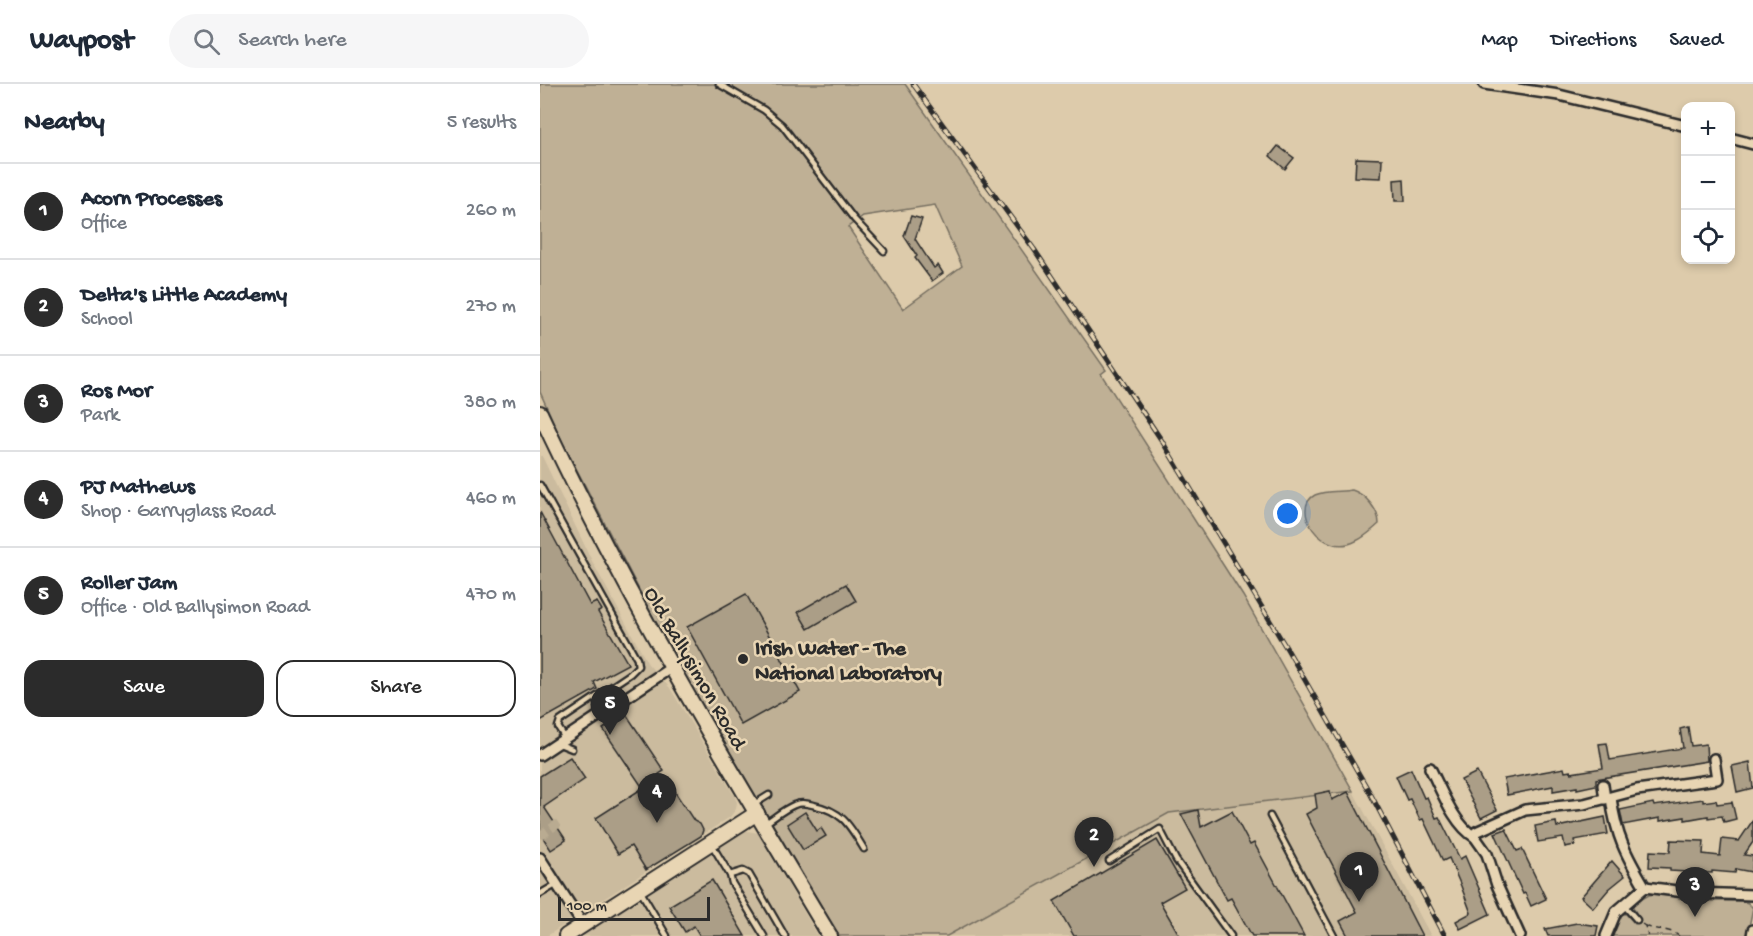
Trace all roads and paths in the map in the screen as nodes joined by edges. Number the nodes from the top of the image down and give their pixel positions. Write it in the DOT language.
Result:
graph roads {
  1 [pos="719,84"];
  2 [pos="1484,84"];
  3 [pos="1681,125"];
  4 [pos="1735,139"];
  5 [pos="1753,144"];
  6 [pos="885,251"];
  7 [pos="540,413"];
  8 [pos="540,485"];
  9 [pos="672,667"];
  10 [pos="561,741"];
  11 [pos="572,749"];
  12 [pos="540,755"];
  13 [pos="1713,759"];
  14 [pos="1430,768"];
  15 [pos="1604,785"];
  16 [pos="769,795"];
  17 [pos="1608,799"];
  18 [pos="758,814"];
  19 [pos="1270,816"];
  20 [pos="1475,837"];
  21 [pos="711,843"];
  22 [pos="864,849"];
  23 [pos="540,858"];
  24 [pos="1109,861"];
  25 [pos="730,875"];
  26 [pos="557,884"];
  27 [pos="1646,887"];
  28 [pos="638,888"];
  29 [pos="540,894"];
  30 [pos="1753,895"];
  31 [pos="1623,904"];
  32 [pos="1637,920"];
  33 [pos="583,925"];
  34 [pos="1645,926"];
  35 [pos="1753,930"];
  36 [pos="566,936"];
  37 [pos="667,936"];
  38 [pos="764,936"];
  39 [pos="784,936"];
  40 [pos="830,936"];
  41 [pos="1231,936"];
  42 [pos="1334,936"];
  43 [pos="1520,936"];
  44 [pos="1606,936"];
  45 [pos="1647,936"];
  46 [pos="1679,936"];
  47 [pos="1752,936"];
  1 -- 6 [label="lane"];
  2 -- 3 [label="street"];
  4 -- 5 [label="street"];
  7 -- 9 [label="street, Old Ballysimon Road"];
  8 -- 10 [label="lane"];
  9 -- 10 [label="street"];
  9 -- 18 [label="street, Old Ballysimon Road"];
  10 -- 11 [label="lane"];
  10 -- 12 [label="street"];
  13 -- 17 [label="street"];
  14 -- 20 [label="street"];
  15 -- 17 [label="street"];
  16 -- 18 [label="lane"];
  17 -- 20 [label="street"];
  17 -- 27 [label="street"];
  18 -- 21 [label="street"];
  18 -- 22 [label="lane"];
  18 -- 40 [label="street, Old Ballysimon Road"];
  19 -- 42 [label="lane"];
  20 -- 43 [label="street"];
  21 -- 25 [label="lane"];
  21 -- 28 [label="street"];
  23 -- 26 [label="street"];
  24 -- 41 [label="lane"];
  25 -- 38 [label="lane"];
  25 -- 39 [label="lane"];
  26 -- 29 [label="lane"];
  26 -- 33 [label="street"];
  27 -- 30 [label="street"];
  27 -- 31 [label="street"];
  28 -- 33 [label="street"];
  28 -- 37 [label="lane"];
  31 -- 32 [label="lane"];
  31 -- 44 [label="street"];
  32 -- 34 [label="path"];
  33 -- 36 [label="street"];
  34 -- 45 [label="path"];
  34 -- 46 [label="path"];
  35 -- 47 [label="street"];
}
